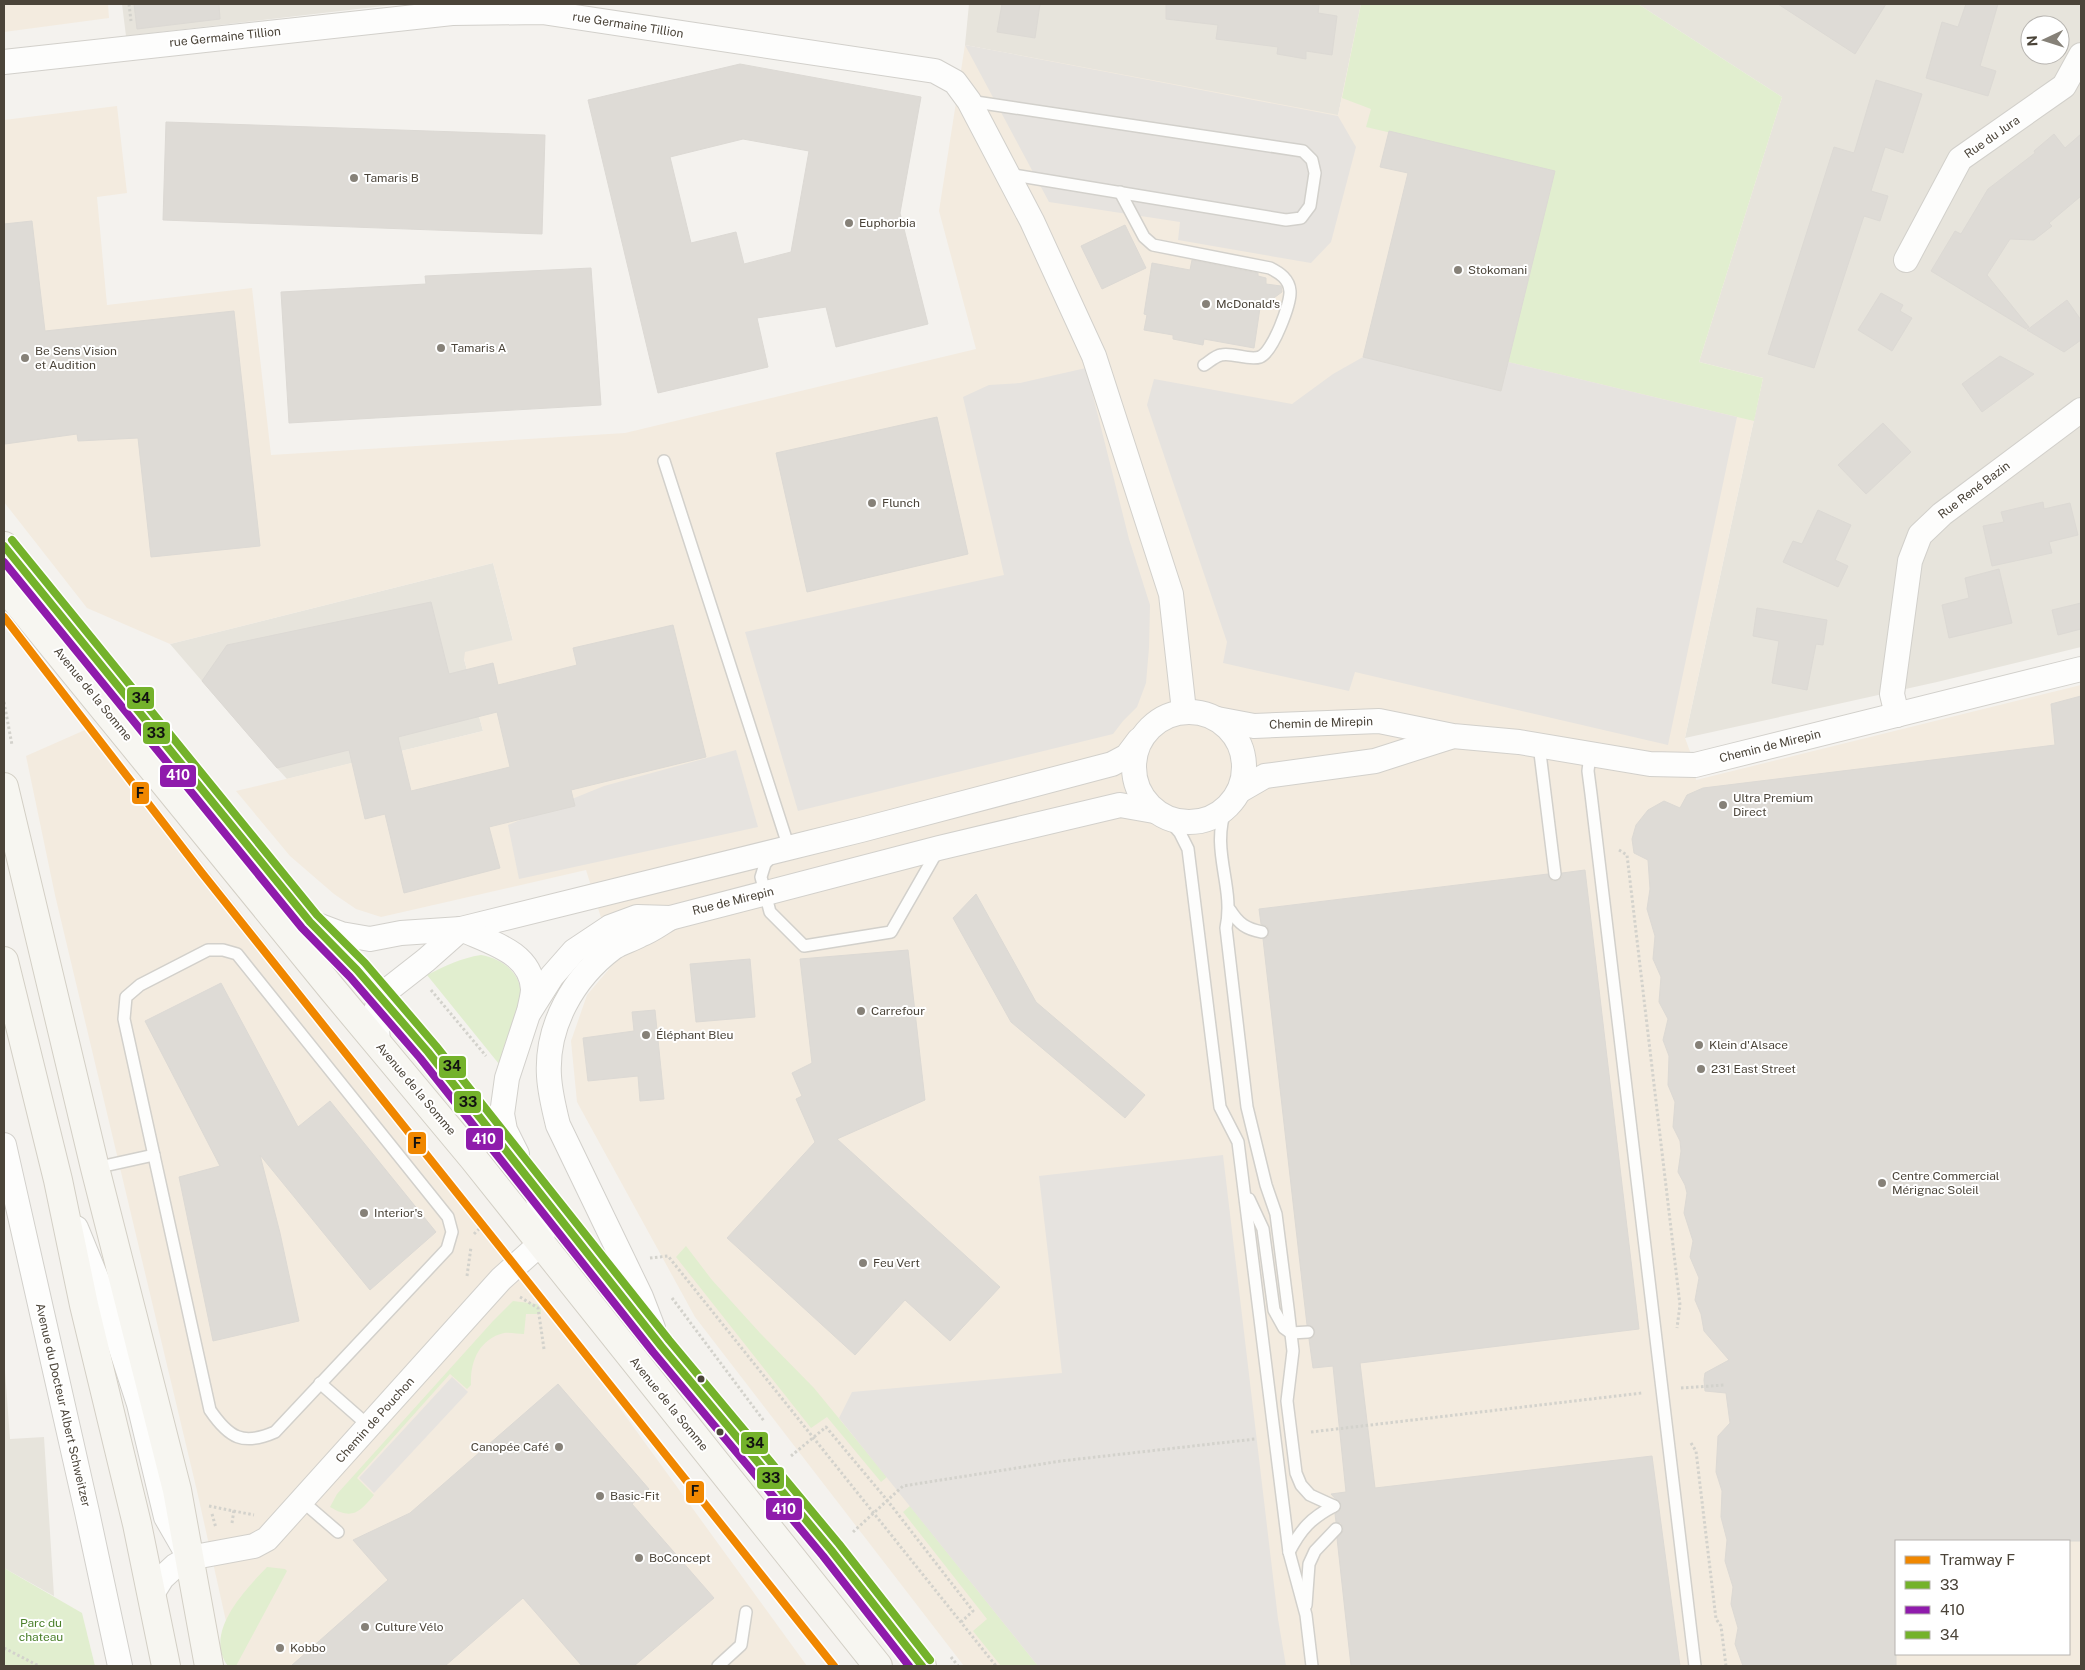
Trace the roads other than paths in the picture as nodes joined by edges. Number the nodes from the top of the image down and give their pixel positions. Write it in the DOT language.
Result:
graph roads {
  1 [pos="2081,55"];
  2 [pos="4,62"];
  3 [pos="969,101"];
  4 [pos="1007,174"];
  5 [pos="1120,192"];
  6 [pos="1906,260"];
  7 [pos="1204,365"];
  8 [pos="2081,410"];
  9 [pos="664,461"];
  10 [pos="4,546"];
  11 [pos="4,586"];
  12 [pos="2081,669"];
  13 [pos="1184,711"];
  14 [pos="1897,715"];
  15 [pos="1217,719"];
  16 [pos="1453,736"];
  17 [pos="1139,740"];
  18 [pos="1539,745"];
  19 [pos="1590,754"];
  20 [pos="4,787"];
  21 [pos="1232,800"];
  22 [pos="1161,815"];
  23 [pos="939,848"];
  24 [pos="783,849"];
  25 [pos="1555,874"];
  26 [pos="765,893"];
  27 [pos="1230,910"];
  28 [pos="670,918"];
  29 [pos="310,922"];
  30 [pos="461,929"];
  31 [pos="1262,932"];
  32 [pos="4,961"];
  33 [pos="380,996"];
  34 [pos="528,1014"];
  35 [pos="378,1043"];
  36 [pos="4,1144"];
  37 [pos="154,1155"];
  38 [pos="95,1168"];
  39 [pos="58,1180"];
  40 [pos="535,1187"];
  41 [pos="1244,1189"];
  42 [pos="540,1244"];
  43 [pos="1308,1332"];
  44 [pos="1291,1333"];
  45 [pos="660,1346"];
  46 [pos="320,1383"];
  47 [pos="370,1427"];
  48 [pos="302,1501"];
  49 [pos="1336,1529"];
  50 [pos="338,1532"];
  51 [pos="1289,1552"];
  52 [pos="190,1558"];
  53 [pos="152,1594"];
  54 [pos="746,1612"];
  55 [pos="1306,1615"];
  56 [pos="120,1666"];
  57 [pos="166,1666"];
  58 [pos="209,1666"];
  59 [pos="718,1666"];
  60 [pos="878,1666"];
  61 [pos="922,1666"];
  62 [pos="1312,1666"];
  63 [pos="1695,1666"];
  1 -- 6 [label="street, Rue du Jura"];
  2 -- 3 [label="street, rue Germaine Tillion"];
  3 -- 4 [label="street, rue Germaine Tillion"];
  3 -- 5 [label="lane"];
  4 -- 5 [label="lane"];
  4 -- 13 [label="street, rue Germaine Tillion"];
  5 -- 7 [label="lane"];
  8 -- 14 [label="street, Rue René Bazin"];
  9 -- 24 [label="lane"];
  10 -- 29 [label="main road, Avenue de la Somme"];
  11 -- 35 [label="main road, Avenue de la Somme"];
  12 -- 14 [label="street, Chemin de Mirepin"];
  13 -- 15 [label="street"];
  13 -- 17 [label="street"];
  14 -- 19 [label="street, Chemin de Mirepin"];
  15 -- 16 [label="street, Chemin de Mirepin"];
  15 -- 21 [label="street"];
  16 -- 18 [label="street, Chemin de Mirepin"];
  16 -- 21 [label="street, Chemin de Mirepin"];
  17 -- 22 [label="street"];
  17 -- 24 [label="street"];
  18 -- 19 [label="street, Chemin de Mirepin"];
  18 -- 25 [label="lane"];
  19 -- 63 [label="lane"];
  20 -- 38 [label="main road"];
  21 -- 22 [label="street"];
  21 -- 27 [label="lane"];
  22 -- 23 [label="street, Rue de Mirepin"];
  22 -- 41 [label="lane"];
  23 -- 26 [label="street, Rue de Mirepin"];
  23 -- 26 [label="lane"];
  24 -- 26 [label="lane"];
  24 -- 30 [label="street"];
  26 -- 28 [label="street, Rue de Mirepin"];
  27 -- 31 [label="lane"];
  27 -- 44 [label="lane"];
  28 -- 34 [label="street, Rue de Mirepin"];
  28 -- 45 [label="street"];
  29 -- 30 [label="street"];
  29 -- 33 [label="main road, Avenue de la Somme"];
  30 -- 33 [label="street"];
  30 -- 34 [label="street"];
  32 -- 39 [label="main road"];
  33 -- 35 [label="street"];
  33 -- 40 [label="main road, Avenue de la Somme"];
  34 -- 40 [label="street, Rue de Mirepin"];
  35 -- 42 [label="main road, Avenue de la Somme"];
  36 -- 56 [label="street, Avenue du Docteur Albert Schweitzer"];
  37 -- 38 [label="lane"];
  37 -- 46 [label="lane"];
  37 -- 46 [label="lane"];
  38 -- 52 [label="main road"];
  39 -- 52 [label="street"];
  39 -- 53 [label="main road"];
  40 -- 42 [label="street, Rue de Mirepin"];
  40 -- 45 [label="main road, Avenue de la Somme"];
  41 -- 44 [label="lane"];
  41 -- 51 [label="lane"];
  42 -- 47 [label="street, Chemin de Pouchon"];
  42 -- 60 [label="main road, Avenue de la Somme"];
  43 -- 44 [label="lane"];
  44 -- 51 [label="lane"];
  45 -- 61 [label="main road, Avenue de la Somme"];
  46 -- 47 [label="lane"];
  47 -- 48 [label="street, Chemin de Pouchon"];
  48 -- 50 [label="lane"];
  48 -- 52 [label="street, Chemin de Pouchon"];
  49 -- 55 [label="lane"];
  51 -- 55 [label="lane"];
  52 -- 53 [label="street"];
  52 -- 58 [label="main road"];
  53 -- 57 [label="main road"];
  54 -- 59 [label="lane"];
  55 -- 62 [label="lane"];
}
